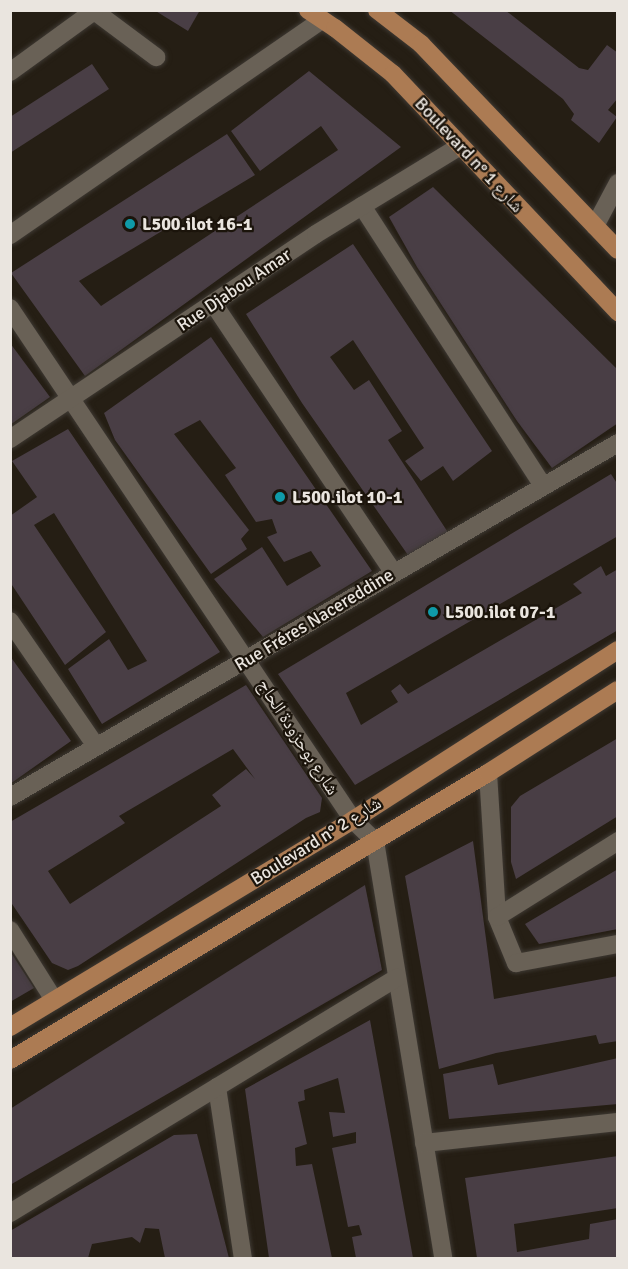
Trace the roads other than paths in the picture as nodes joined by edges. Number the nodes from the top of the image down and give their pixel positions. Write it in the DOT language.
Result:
graph roads {
  1 [pos="377,10"];
  2 [pos="93,11"];
  3 [pos="315,15"];
  4 [pos="156,57"];
  5 [pos="10,72"];
  6 [pos="460,146"];
  7 [pos="618,183"];
  8 [pos="362,206"];
  9 [pos="595,226"];
  10 [pos="10,235"];
  11 [pos="618,250"];
  12 [pos="213,303"];
  13 [pos="10,308"];
  14 [pos="618,312"];
  15 [pos="69,399"];
  16 [pos="10,439"];
  17 [pos="618,443"];
  18 [pos="543,486"];
  19 [pos="394,573"];
  20 [pos="10,621"];
  21 [pos="618,650"];
  22 [pos="248,661"];
  23 [pos="618,690"];
  24 [pos="96,746"];
  25 [pos="488,773"];
  26 [pos="10,797"];
  27 [pos="353,820"];
  28 [pos="375,841"];
  29 [pos="618,841"];
  30 [pos="497,917"];
  31 [pos="10,930"];
  32 [pos="618,944"];
  33 [pos="397,978"];
  34 [pos="54,1000"];
  35 [pos="10,1027"];
  36 [pos="10,1060"];
  37 [pos="218,1087"];
  38 [pos="618,1122"];
  39 [pos="424,1143"];
  40 [pos="10,1213"];
  41 [pos="243,1258"];
  42 [pos="443,1258"];
  1 -- 9 [label="main road"];
  2 -- 4 [label="street"];
  2 -- 5 [label="street"];
  3 -- 6 [label="main road, Boulevard n° شارع 1"];
  3 -- 10 [label="street"];
  6 -- 8 [label="street, Rue Djabou Amar"];
  6 -- 14 [label="main road, Boulevard n° شارع 1"];
  7 -- 9 [label="street"];
  8 -- 12 [label="street, Rue Djabou Amar"];
  8 -- 18 [label="street"];
  9 -- 11 [label="main road"];
  12 -- 15 [label="street, Rue Djabou Amar"];
  12 -- 19 [label="street"];
  13 -- 15 [label="street, شارع بوحزودة الحاج"];
  15 -- 16 [label="street, Rue Djabou Amar"];
  15 -- 22 [label="street, شارع بوحزودة الحاج"];
  17 -- 18 [label="street, Rue Fréres Nacereddine"];
  18 -- 19 [label="street, Rue Fréres Nacereddine"];
  19 -- 22 [label="street, Rue Fréres Nacereddine"];
  20 -- 24 [label="street"];
  21 -- 27 [label="main road, Boulevard n° شارع 2"];
  22 -- 24 [label="street, Rue Fréres Nacereddine"];
  22 -- 27 [label="street, شارع بوحزودة الحاج"];
  23 -- 25 [label="main road, Boulevard n° شارع 2"];
  24 -- 26 [label="street, Rue Fréres Nacereddine"];
  25 -- 28 [label="main road, Boulevard n° شارع 2"];
  25 -- 30 [label="street"];
  27 -- 28 [label="street, شارع بوحزودة الحاج"];
  27 -- 34 [label="main road, Boulevard n° شارع 2"];
  28 -- 33 [label="street"];
  28 -- 36 [label="main road, Boulevard n° شارع 2"];
  29 -- 30 [label="street"];
  30 -- 32 [label="street"];
  31 -- 34 [label="street"];
  33 -- 37 [label="street"];
  33 -- 39 [label="street"];
  34 -- 35 [label="main road, Boulevard n° شارع 2"];
  37 -- 40 [label="street"];
  37 -- 41 [label="street"];
  38 -- 39 [label="street"];
  39 -- 42 [label="street"];
}
